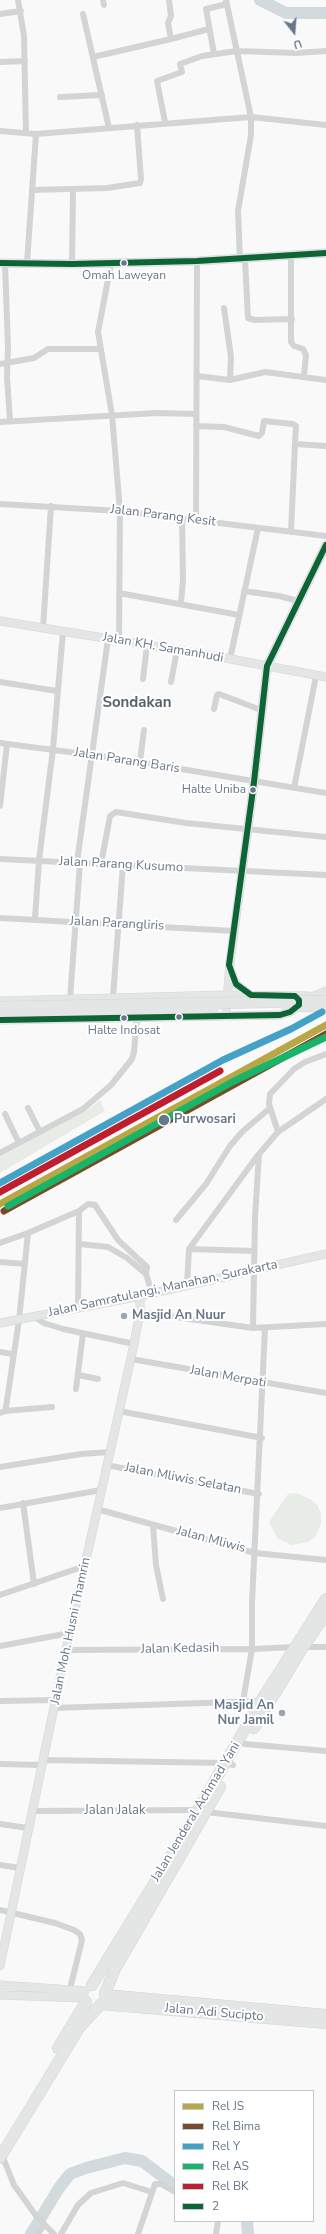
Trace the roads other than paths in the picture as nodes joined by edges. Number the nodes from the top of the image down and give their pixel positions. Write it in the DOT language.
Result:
graph roads {
  1 [pos="18,0"];
  2 [pos="169,0"];
  3 [pos="227,2"];
  4 [pos="21,10"];
  5 [pos="0,14"];
  6 [pos="83,14"];
  7 [pos="210,29"];
  8 [pos="171,39"];
  9 [pos="237,51"];
  10 [pos="326,51"];
  11 [pos="214,54"];
  12 [pos="93,57"];
  13 [pos="25,61"];
  14 [pos="0,62"];
  15 [pos="102,95"];
  16 [pos="60,97"];
  17 [pos="251,117"];
  18 [pos="165,122"];
  19 [pos="137,125"];
  20 [pos="326,125"];
  21 [pos="109,128"];
  22 [pos="0,131"];
  23 [pos="26,133"];
  24 [pos="36,134"];
  25 [pos="32,190"];
  26 [pos="73,190"];
  27 [pos="326,253"];
  28 [pos="291,255"];
  29 [pos="242,260"];
  30 [pos="197,261"];
  31 [pos="2,263"];
  32 [pos="26,263"];
  33 [pos="72,264"];
  34 [pos="111,264"];
  35 [pos="224,308"];
  36 [pos="292,320"];
  37 [pos="100,349"];
  38 [pos="7,363"];
  39 [pos="0,364"];
  40 [pos="197,376"];
  41 [pos="304,376"];
  42 [pos="230,380"];
  43 [pos="326,380"];
  44 [pos="196,414"];
  45 [pos="112,415"];
  46 [pos="0,422"];
  47 [pos="10,422"];
  48 [pos="196,426"];
  49 [pos="295,444"];
  50 [pos="326,446"];
  51 [pos="0,504"];
  52 [pos="51,506"];
  53 [pos="120,511"];
  54 [pos="182,518"];
  55 [pos="196,520"];
  56 [pos="258,528"];
  57 [pos="291,532"];
  58 [pos="326,536"];
  59 [pos="326,545"];
  60 [pos="244,591"];
  61 [pos="119,593"];
  62 [pos="298,601"];
  63 [pos="181,603"];
  64 [pos="239,615"];
  65 [pos="0,621"];
  66 [pos="43,628"];
  67 [pos="64,631"];
  68 [pos="108,639"];
  69 [pos="119,641"];
  70 [pos="147,645"];
  71 [pos="177,650"];
  72 [pos="230,659"];
  73 [pos="267,666"];
  74 [pos="316,676"];
  75 [pos="326,677"];
  76 [pos="143,679"];
  77 [pos="0,682"];
  78 [pos="171,682"];
  79 [pos="57,691"];
  80 [pos="214,709"];
  81 [pos="261,710"];
  82 [pos="144,730"];
  83 [pos="0,743"];
  84 [pos="7,744"];
  85 [pos="52,749"];
  86 [pos="92,754"];
  87 [pos="140,762"];
  88 [pos="254,782"];
  89 [pos="294,788"];
  90 [pos="326,793"];
  91 [pos="0,806"];
  92 [pos="247,828"];
  93 [pos="326,837"];
  94 [pos="0,859"];
  95 [pos="39,860"];
  96 [pos="78,862"];
  97 [pos="101,864"];
  98 [pos="123,865"];
  99 [pos="242,872"];
  100 [pos="326,875"];
  101 [pos="0,918"];
  102 [pos="35,919"];
  103 [pos="75,922"];
  104 [pos="118,925"];
  105 [pos="234,931"];
  106 [pos="229,965"];
  107 [pos="326,991"];
  108 [pos="227,995"];
  109 [pos="251,995"];
  110 [pos="295,996"];
  111 [pos="312,996"];
  112 [pos="113,998"];
  113 [pos="70,999"];
  114 [pos="0,1001"];
  115 [pos="326,1001"];
  116 [pos="0,1007"];
  117 [pos="326,1007"];
  118 [pos="296,1009"];
  119 [pos="0,1014"];
  120 [pos="226,1016"];
  121 [pos="137,1018"];
  122 [pos="0,1020"];
  123 [pos="326,1054"];
  124 [pos="326,1099"];
  125 [pos="28,1108"];
  126 [pos="270,1108"];
  127 [pos="5,1114"];
  128 [pos="40,1132"];
  129 [pos="278,1132"];
  130 [pos="19,1143"];
  131 [pos="0,1153"];
  132 [pos="259,1154"];
  133 [pos="79,1211"];
  134 [pos="176,1220"];
  135 [pos="28,1234"];
  136 [pos="0,1243"];
  137 [pos="80,1244"];
  138 [pos="189,1249"];
  139 [pos="254,1251"];
  140 [pos="326,1254"];
  141 [pos="0,1262"];
  142 [pos="25,1264"];
  143 [pos="254,1270"];
  144 [pos="146,1274"];
  145 [pos="187,1284"];
  146 [pos="152,1293"];
  147 [pos="140,1296"];
  148 [pos="78,1308"];
  149 [pos="140,1312"];
  150 [pos="34,1317"];
  151 [pos="20,1320"];
  152 [pos="0,1323"];
  153 [pos="326,1324"];
  154 [pos="253,1328"];
  155 [pos="265,1328"];
  156 [pos="83,1333"];
  157 [pos="134,1344"];
  158 [pos="0,1352"];
  159 [pos="13,1354"];
  160 [pos="131,1359"];
  161 [pos="78,1375"];
  162 [pos="98,1379"];
  163 [pos="264,1384"];
  164 [pos="76,1389"];
  165 [pos="326,1393"];
  166 [pos="52,1407"];
  167 [pos="119,1411"];
  168 [pos="2,1412"];
  169 [pos="262,1438"];
  170 [pos="109,1452"];
  171 [pos="106,1465"];
  172 [pos="0,1467"];
  173 [pos="101,1490"];
  174 [pos="259,1494"];
  175 [pos="23,1503"];
  176 [pos="0,1508"];
  177 [pos="97,1509"];
  178 [pos="153,1524"];
  179 [pos="255,1553"];
  180 [pos="326,1560"];
  181 [pos="85,1566"];
  182 [pos="34,1584"];
  183 [pos="0,1595"];
  184 [pos="326,1598"];
  185 [pos="163,1599"];
  186 [pos="326,1614"];
  187 [pos="70,1633"];
  188 [pos="0,1646"];
  189 [pos="299,1647"];
  190 [pos="326,1647"];
  191 [pos="252,1649"];
  192 [pos="66,1650"];
  193 [pos="0,1701"];
  194 [pos="243,1701"];
  195 [pos="266,1701"];
  196 [pos="55,1704"];
  197 [pos="245,1744"];
  198 [pos="326,1751"];
  199 [pos="43,1762"];
  200 [pos="0,1764"];
  201 [pos="230,1764"];
  202 [pos="32,1811"];
  203 [pos="202,1811"];
  204 [pos="0,1824"];
  205 [pos="326,1826"];
  206 [pos="28,1828"];
  207 [pos="0,1865"];
  208 [pos="20,1868"];
  209 [pos="0,1910"];
  210 [pos="11,1912"];
  211 [pos="1,1953"];
  212 [pos="0,1966"];
  213 [pos="0,1985"];
  214 [pos="70,1989"];
  215 [pos="87,1994"];
  216 [pos="0,1995"];
  217 [pos="103,1999"];
  218 [pos="235,2011"];
  219 [pos="326,2015"];
  220 [pos="326,2023"];
  221 [pos="1,2152"];
  222 [pos="174,2191"];
  223 [pos="152,2192"];
  224 [pos="218,2222"];
  225 [pos="43,2224"];
  226 [pos="38,2234"];
  227 [pos="54,2234"];
  228 [pos="61,2234"];
  229 [pos="138,2234"];
  230 [pos="216,2234"];
  1 -- 4 [label="street"];
  2 -- 8 [label="street"];
  3 -- 7 [label="street"];
  3 -- 9 [label="street"];
  4 -- 5 [label="street"];
  4 -- 13 [label="street"];
  6 -- 12 [label="street"];
  7 -- 8 [label="street"];
  7 -- 11 [label="street"];
  8 -- 12 [label="street"];
  9 -- 10 [label="street"];
  9 -- 11 [label="street"];
  9 -- 17 [label="street"];
  11 -- 18 [label="street"];
  12 -- 15 [label="street"];
  13 -- 14 [label="street"];
  13 -- 23 [label="street"];
  15 -- 16 [label="street"];
  15 -- 21 [label="street"];
  17 -- 18 [label="street"];
  17 -- 20 [label="street"];
  17 -- 29 [label="street"];
  18 -- 19 [label="street"];
  19 -- 21 [label="street"];
  19 -- 26 [label="street"];
  21 -- 24 [label="street"];
  22 -- 23 [label="street"];
  23 -- 24 [label="street"];
  24 -- 25 [label="street"];
  25 -- 26 [label="street"];
  25 -- 32 [label="street"];
  26 -- 33 [label="street"];
  27 -- 28 [label="main road"];
  28 -- 29 [label="main road"];
  28 -- 36 [label="street"];
  29 -- 30 [label="main road"];
  29 -- 36 [label="street"];
  30 -- 34 [label="main road"];
  30 -- 40 [label="street"];
  31 -- 32 [label="main road"];
  31 -- 38 [label="street"];
  32 -- 33 [label="main road"];
  33 -- 34 [label="main road"];
  34 -- 37 [label="street"];
  35 -- 42 [label="street"];
  36 -- 41 [label="street"];
  37 -- 38 [label="street"];
  37 -- 45 [label="street"];
  38 -- 39 [label="street"];
  38 -- 47 [label="street"];
  40 -- 42 [label="street"];
  40 -- 44 [label="street"];
  41 -- 42 [label="street"];
  41 -- 43 [label="street"];
  44 -- 45 [label="street"];
  44 -- 48 [label="street"];
  45 -- 47 [label="street"];
  45 -- 53 [label="street"];
  46 -- 47 [label="street"];
  48 -- 49 [label="street"];
  48 -- 55 [label="street"];
  49 -- 50 [label="street"];
  49 -- 57 [label="street"];
  51 -- 52 [label="street, Jalan Parang Kesit"];
  52 -- 53 [label="street, Jalan Parang Kesit"];
  52 -- 66 [label="street"];
  53 -- 54 [label="street, Jalan Parang Kesit"];
  53 -- 61 [label="street"];
  54 -- 55 [label="street, Jalan Parang Kesit"];
  54 -- 63 [label="street"];
  55 -- 56 [label="street, Jalan Parang Kesit"];
  56 -- 57 [label="street, Jalan Parang Kesit"];
  56 -- 60 [label="street"];
  57 -- 58 [label="street, Jalan Parang Kesit"];
  59 -- 62 [label="main road"];
  60 -- 62 [label="street"];
  60 -- 64 [label="street"];
  61 -- 63 [label="street"];
  61 -- 69 [label="street"];
  62 -- 73 [label="main road"];
  63 -- 64 [label="street"];
  64 -- 72 [label="street"];
  65 -- 66 [label="main road, Jalan KH. Samanhudi"];
  66 -- 67 [label="main road, Jalan KH. Samanhudi"];
  67 -- 68 [label="main road, Jalan KH. Samanhudi"];
  67 -- 79 [label="street"];
  68 -- 69 [label="main road, Jalan KH. Samanhudi"];
  68 -- 86 [label="street"];
  69 -- 70 [label="main road, Jalan KH. Samanhudi"];
  70 -- 71 [label="main road, Jalan KH. Samanhudi"];
  70 -- 76 [label="street"];
  71 -- 72 [label="main road, Jalan KH. Samanhudi"];
  71 -- 78 [label="street"];
  72 -- 73 [label="main road, Jalan KH. Samanhudi"];
  73 -- 74 [label="main road, Jalan KH. Samanhudi"];
  73 -- 81 [label="main road"];
  74 -- 75 [label="main road, Jalan KH. Samanhudi"];
  74 -- 89 [label="street"];
  77 -- 79 [label="street"];
  79 -- 85 [label="street"];
  80 -- 81 [label="street"];
  81 -- 88 [label="main road"];
  82 -- 87 [label="street"];
  83 -- 84 [label="street, Jalan Parang Baris"];
  84 -- 85 [label="street, Jalan Parang Baris"];
  84 -- 91 [label="street"];
  85 -- 86 [label="street, Jalan Parang Baris"];
  85 -- 95 [label="street"];
  86 -- 87 [label="street, Jalan Parang Baris"];
  86 -- 96 [label="street"];
  87 -- 88 [label="street, Jalan Parang Baris"];
  88 -- 89 [label="street, Jalan Parang Baris"];
  88 -- 92 [label="main road"];
  89 -- 90 [label="street, Jalan Parang Baris"];
  92 -- 93 [label="street"];
  92 -- 97 [label="street"];
  92 -- 99 [label="main road"];
  94 -- 95 [label="street, Jalan Parang Kusumo"];
  95 -- 96 [label="street, Jalan Parang Kusumo"];
  95 -- 102 [label="street"];
  96 -- 97 [label="street, Jalan Parang Kusumo"];
  96 -- 103 [label="street"];
  97 -- 98 [label="street, Jalan Parang Kusumo"];
  98 -- 99 [label="street, Jalan Parang Kusumo"];
  98 -- 104 [label="street"];
  99 -- 100 [label="street, Jalan Parang Kusumo"];
  99 -- 105 [label="main road"];
  101 -- 102 [label="street, Jalan Parangliris"];
  102 -- 103 [label="street, Jalan Parangliris"];
  103 -- 104 [label="street, Jalan Parangliris"];
  103 -- 113 [label="street"];
  104 -- 105 [label="street, Jalan Parangliris"];
  104 -- 112 [label="street"];
  105 -- 106 [label="main road"];
  106 -- 108 [label="main road"];
  106 -- 109 [label="main road"];
  107 -- 111 [label="main road"];
  108 -- 109 [label="main road"];
  108 -- 112 [label="main road"];
  108 -- 120 [label="main road"];
  109 -- 110 [label="main road"];
  110 -- 111 [label="main road"];
  110 -- 118 [label="main road"];
  111 -- 118 [label="main road"];
  112 -- 113 [label="main road"];
  113 -- 114 [label="main road"];
  115 -- 116 [label="highway, bridge"];
  117 -- 119 [label="main road, bridge"];
  118 -- 120 [label="main road"];
  120 -- 121 [label="main road"];
  121 -- 122 [label="main road"];
  121 -- 128 [label="street"];
  123 -- 126 [label="street"];
  124 -- 129 [label="street"];
  125 -- 128 [label="street"];
  126 -- 129 [label="street"];
  126 -- 134 [label="street"];
  127 -- 130 [label="street"];
  128 -- 130 [label="street"];
  129 -- 132 [label="street"];
  130 -- 131 [label="street"];
  132 -- 138 [label="street"];
  132 -- 139 [label="street"];
  133 -- 135 [label="street"];
  133 -- 137 [label="street"];
  133 -- 144 [label="street"];
  135 -- 136 [label="street"];
  135 -- 142 [label="street"];
  137 -- 144 [label="street"];
  137 -- 148 [label="street"];
  138 -- 139 [label="street"];
  138 -- 145 [label="street"];
  139 -- 143 [label="street"];
  140 -- 143 [label="main road, Jalan Samratulangi, Manahan, Surakarta"];
  141 -- 142 [label="street"];
  142 -- 151 [label="street"];
  143 -- 145 [label="main road, Jalan Samratulangi, Manahan, Surakarta"];
  143 -- 154 [label="street"];
  144 -- 146 [label="street"];
  145 -- 146 [label="main road, Jalan Samratulangi, Manahan, Surakarta"];
  146 -- 147 [label="main road, Jalan Samratulangi, Manahan, Surakarta"];
  147 -- 148 [label="main road, Jalan Samratulangi, Manahan, Surakarta"];
  147 -- 149 [label="main road, Jalan Moh. Husni Thamrin"];
  148 -- 150 [label="main road, Jalan Samratulangi, Manahan, Surakarta"];
  149 -- 154 [label="street"];
  149 -- 157 [label="main road, Jalan Moh. Husni Thamrin"];
  150 -- 151 [label="main road, Jalan Samratulangi, Manahan, Surakarta"];
  150 -- 156 [label="street"];
  151 -- 152 [label="main road, Jalan Samratulangi, Manahan, Surakarta"];
  151 -- 159 [label="street"];
  153 -- 155 [label="street"];
  154 -- 155 [label="street"];
  155 -- 163 [label="street"];
  156 -- 157 [label="street"];
  156 -- 161 [label="street"];
  157 -- 160 [label="main road, Jalan Moh. Husni Thamrin"];
  158 -- 159 [label="street"];
  159 -- 168 [label="street"];
  160 -- 163 [label="street, Jalan Merpati"];
  160 -- 167 [label="main road, Jalan Moh. Husni Thamrin"];
  161 -- 162 [label="street"];
  161 -- 164 [label="street"];
  163 -- 165 [label="street, Jalan Merpati"];
  163 -- 169 [label="street"];
  166 -- 168 [label="street"];
  167 -- 169 [label="street"];
  167 -- 170 [label="main road, Jalan Moh. Husni Thamrin"];
  169 -- 174 [label="street"];
  170 -- 171 [label="main road, Jalan Moh. Husni Thamrin"];
  170 -- 172 [label="street"];
  171 -- 173 [label="main road, Jalan Moh. Husni Thamrin"];
  171 -- 174 [label="street, Jalan Mliwis Selatan"];
  173 -- 175 [label="street"];
  173 -- 177 [label="main road, Jalan Moh. Husni Thamrin"];
  174 -- 179 [label="street"];
  175 -- 176 [label="street"];
  175 -- 182 [label="street"];
  177 -- 178 [label="street, Jalan Mliwis"];
  177 -- 181 [label="main road, Jalan Moh. Husni Thamrin"];
  178 -- 179 [label="street, Jalan Mliwis"];
  178 -- 185 [label="street"];
  179 -- 180 [label="street, Jalan Mliwis"];
  179 -- 191 [label="street"];
  181 -- 182 [label="street"];
  181 -- 187 [label="main road, Jalan Moh. Husni Thamrin"];
  182 -- 183 [label="street"];
  184 -- 189 [label="highway, Jalan Jenderal Achmad Yani"];
  186 -- 189 [label="highway, Jalan Jenderal Achmad Yani"];
  187 -- 188 [label="street"];
  187 -- 192 [label="main road, Jalan Moh. Husni Thamrin"];
  189 -- 190 [label="street, Jalan Kedasih"];
  189 -- 191 [label="street, Jalan Kedasih"];
  189 -- 195 [label="highway, Jalan Jenderal Achmad Yani"];
  191 -- 192 [label="street, Jalan Kedasih"];
  191 -- 194 [label="street"];
  192 -- 196 [label="main road, Jalan Moh. Husni Thamrin"];
  193 -- 196 [label="street"];
  194 -- 195 [label="street"];
  194 -- 196 [label="street"];
  195 -- 197 [label="highway, Jalan Jenderal Achmad Yani"];
  195 -- 201 [label="highway, Jalan Jenderal Achmad Yani"];
  196 -- 199 [label="main road, Jalan Moh. Husni Thamrin"];
  197 -- 198 [label="street"];
  197 -- 201 [label="highway, Jalan Jenderal Achmad Yani"];
  199 -- 200 [label="street"];
  199 -- 201 [label="street"];
  199 -- 202 [label="main road, Jalan Moh. Husni Thamrin"];
  201 -- 203 [label="highway, Jalan Jenderal Achmad Yani"];
  202 -- 203 [label="street, Jalan Jalak"];
  202 -- 206 [label="main road, Jalan Moh. Husni Thamrin"];
  203 -- 205 [label="street, Jalan Jalak"];
  203 -- 215 [label="highway, Jalan Jenderal Achmad Yani"];
  203 -- 217 [label="highway, Jalan Jenderal Achmad Yani"];
  204 -- 206 [label="street"];
  206 -- 208 [label="main road, Jalan Moh. Husni Thamrin"];
  207 -- 208 [label="street"];
  208 -- 210 [label="main road, Jalan Moh. Husni Thamrin"];
  209 -- 210 [label="street"];
  210 -- 211 [label="main road, Jalan Moh. Husni Thamrin"];
  210 -- 214 [label="street"];
  211 -- 212 [label="main road, Jalan Moh. Husni Thamrin"];
  213 -- 214 [label="main road"];
  214 -- 215 [label="main road"];
  215 -- 216 [label="main road"];
  215 -- 217 [label="highway, Jalan Adi Sucipto"];
  215 -- 217 [label="highway"];
  215 -- 221 [label="highway, Jalan Jenderal Achmad Yani"];
  217 -- 218 [label="highway, Jalan Adi Sucipto"];
  217 -- 221 [label="highway, Jalan Jenderal Achmad Yani"];
  218 -- 219 [label="highway, Jalan Adi Sucipto"];
  218 -- 220 [label="highway, Jalan Adi Sucipto"];
  221 -- 225 [label="street"];
  222 -- 223 [label="street"];
  223 -- 228 [label="street"];
  223 -- 229 [label="street"];
  224 -- 230 [label="street"];
  225 -- 226 [label="street"];
  225 -- 227 [label="street"];
}
